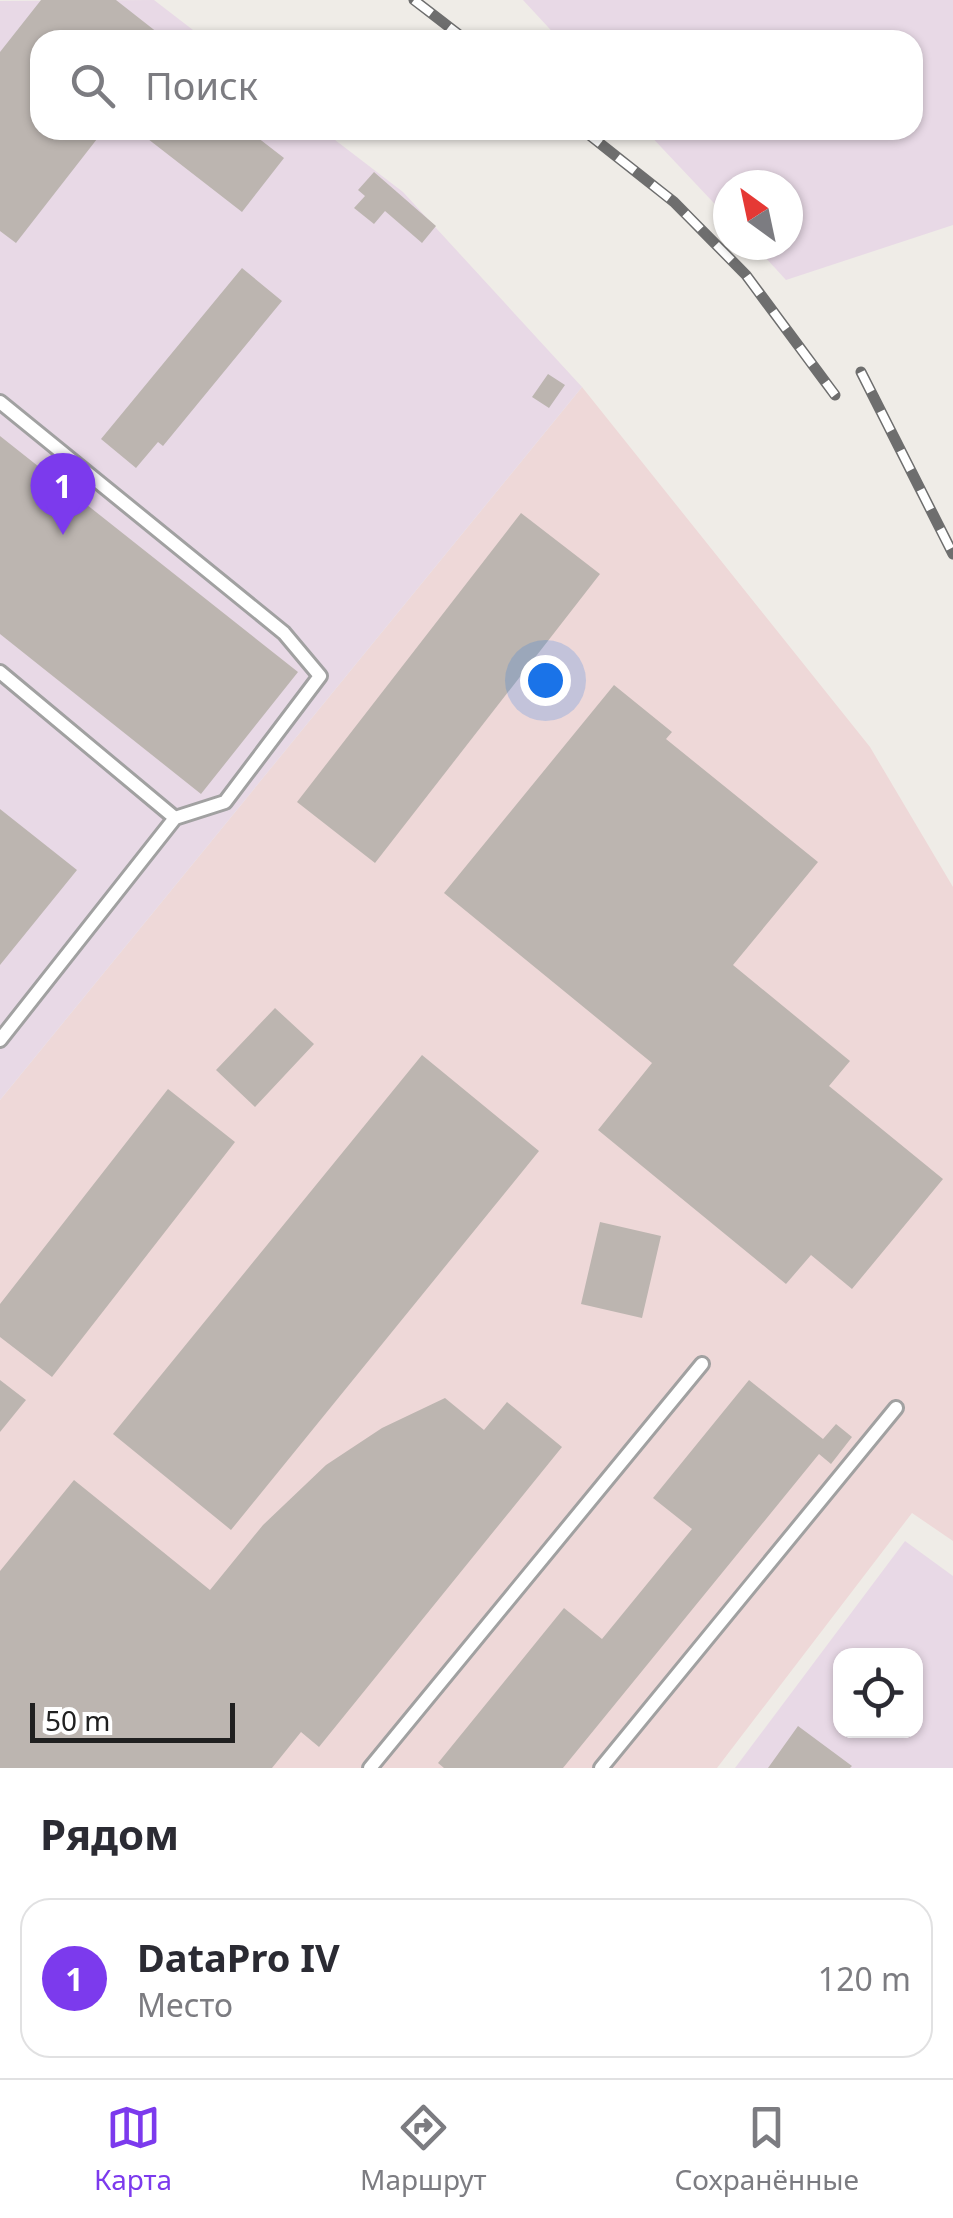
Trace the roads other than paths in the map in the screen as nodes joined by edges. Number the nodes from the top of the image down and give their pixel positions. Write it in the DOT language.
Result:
graph roads {
  1 [pos="0,402"];
  2 [pos="0,672"];
  3 [pos="175,818"];
  4 [pos="0,1040"];
  5 [pos="702,1364"];
  6 [pos="896,1408"];
  7 [pos="370,1768"];
  8 [pos="601,1768"];
  1 -- 3 [label="lane"];
  2 -- 3 [label="lane"];
  3 -- 4 [label="lane"];
  5 -- 7 [label="lane"];
  6 -- 8 [label="lane"];
}
